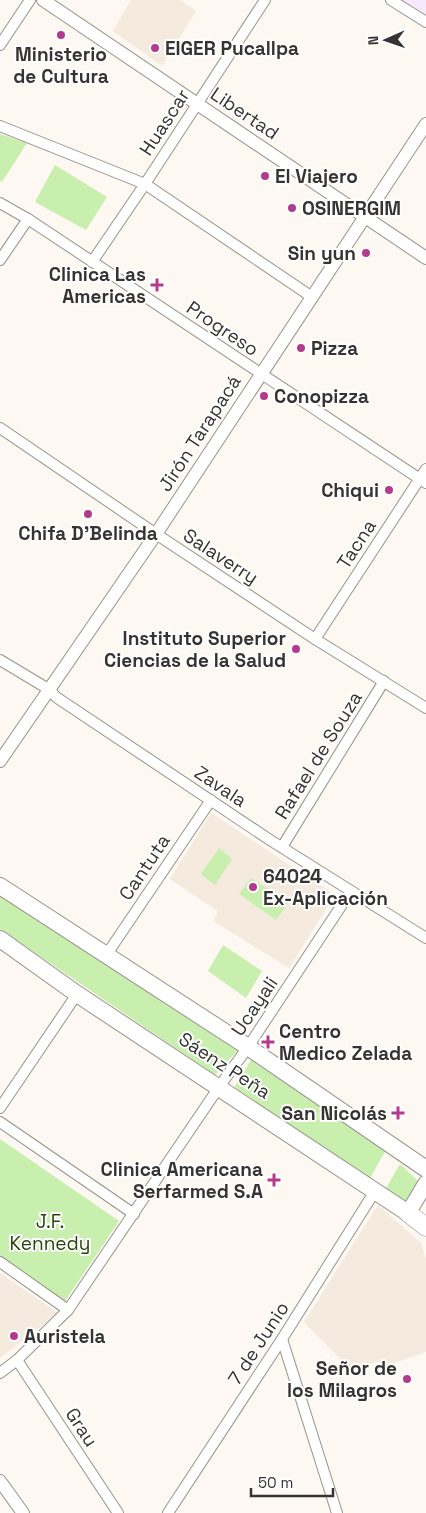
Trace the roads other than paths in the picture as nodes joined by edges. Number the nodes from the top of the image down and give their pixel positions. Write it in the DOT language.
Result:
graph roads {
  1 [pos="30,0"];
  2 [pos="43,0"];
  3 [pos="265,0"];
  4 [pos="391,0"];
  5 [pos="426,22"];
  6 [pos="0,45"];
  7 [pos="197,103"];
  8 [pos="426,124"];
  9 [pos="0,126"];
  10 [pos="145,184"];
  11 [pos="0,203"];
  12 [pos="365,217"];
  13 [pos="28,219"];
  14 [pos="426,258"];
  15 [pos="0,260"];
  16 [pos="92,262"];
  17 [pos="312,297"];
  18 [pos="261,374"];
  19 [pos="0,428"];
  20 [pos="426,469"];
  21 [pos="423,481"];
  22 [pos="156,534"];
  23 [pos="315,639"];
  24 [pos="0,660"];
  25 [pos="384,681"];
  26 [pos="50,690"];
  27 [pos="426,708"];
  28 [pos="0,761"];
  29 [pos="211,800"];
  30 [pos="282,847"];
  31 [pos="0,886"];
  32 [pos="351,891"];
  33 [pos="426,938"];
  34 [pos="0,939"];
  35 [pos="107,954"];
  36 [pos="77,994"];
  37 [pos="248,1047"];
  38 [pos="219,1086"];
  39 [pos="0,1108"];
  40 [pos="0,1122"];
  41 [pos="426,1169"];
  42 [pos="426,1183"];
  43 [pos="375,1191"];
  44 [pos="134,1214"];
  45 [pos="420,1224"];
  46 [pos="0,1262"];
  47 [pos="68,1310"];
  48 [pos="282,1339"];
  49 [pos="17,1360"];
  50 [pos="0,1373"];
  51 [pos="0,1481"];
  52 [pos="23,1513"];
  53 [pos="118,1513"];
  54 [pos="168,1513"];
  55 [pos="337,1513"];
  1 -- 6 [label="street"];
  2 -- 7 [label="street, Libertad"];
  3 -- 7 [label="street, Huascar"];
  4 -- 5 [label="street"];
  7 -- 10 [label="street, Huascar"];
  7 -- 12 [label="street, Libertad"];
  8 -- 12 [label="street, Jirón Tarapacá"];
  9 -- 10 [label="street"];
  10 -- 16 [label="street, Huascar"];
  10 -- 17 [label="street"];
  11 -- 13 [label="street, Progreso"];
  12 -- 14 [label="street, Libertad"];
  12 -- 17 [label="street, Jirón Tarapacá"];
  13 -- 15 [label="street"];
  13 -- 16 [label="street, Progreso"];
  16 -- 18 [label="street, Progreso"];
  17 -- 18 [label="street, Jirón Tarapacá"];
  18 -- 21 [label="street, Progreso"];
  18 -- 22 [label="street, Jirón Tarapacá"];
  19 -- 22 [label="street, Salaverry"];
  20 -- 21 [label="street, Tacna"];
  21 -- 23 [label="street, Tacna"];
  22 -- 23 [label="street, Salaverry"];
  22 -- 26 [label="street, Jirón Tarapacá"];
  23 -- 25 [label="street, Salaverry"];
  24 -- 26 [label="street, Zavala"];
  25 -- 27 [label="street, Salaverry"];
  25 -- 30 [label="street, Rafael de Souza"];
  26 -- 28 [label="street, Jirón Tarapacá"];
  26 -- 29 [label="street, Zavala"];
  29 -- 30 [label="street, Zavala"];
  29 -- 35 [label="street, Cantuta"];
  30 -- 32 [label="street, Zavala"];
  31 -- 35 [label="main road, Sáenz Peña"];
  32 -- 33 [label="street, Zavala"];
  32 -- 37 [label="street, Ucayali"];
  34 -- 36 [label="main road, Sáenz Peña"];
  35 -- 37 [label="main road, Sáenz Peña"];
  36 -- 38 [label="main road, Sáenz Peña"];
  36 -- 39 [label="street"];
  37 -- 38 [label="street, Ucayali"];
  37 -- 41 [label="main road, Sáenz Peña"];
  38 -- 43 [label="main road, Sáenz Peña"];
  38 -- 44 [label="street, Ucayali"];
  40 -- 44 [label="street"];
  42 -- 45 [label="main road"];
  43 -- 45 [label="main road, Sáenz Peña"];
  43 -- 48 [label="street, 7 de Junio"];
  44 -- 47 [label="street, Ucayali"];
  46 -- 47 [label="street"];
  47 -- 49 [label="street, Ucayali"];
  48 -- 54 [label="street, 7 de Junio"];
  48 -- 55 [label="street"];
  49 -- 50 [label="street, Ucayali"];
  49 -- 53 [label="street, Grau"];
  51 -- 52 [label="street"];
}
